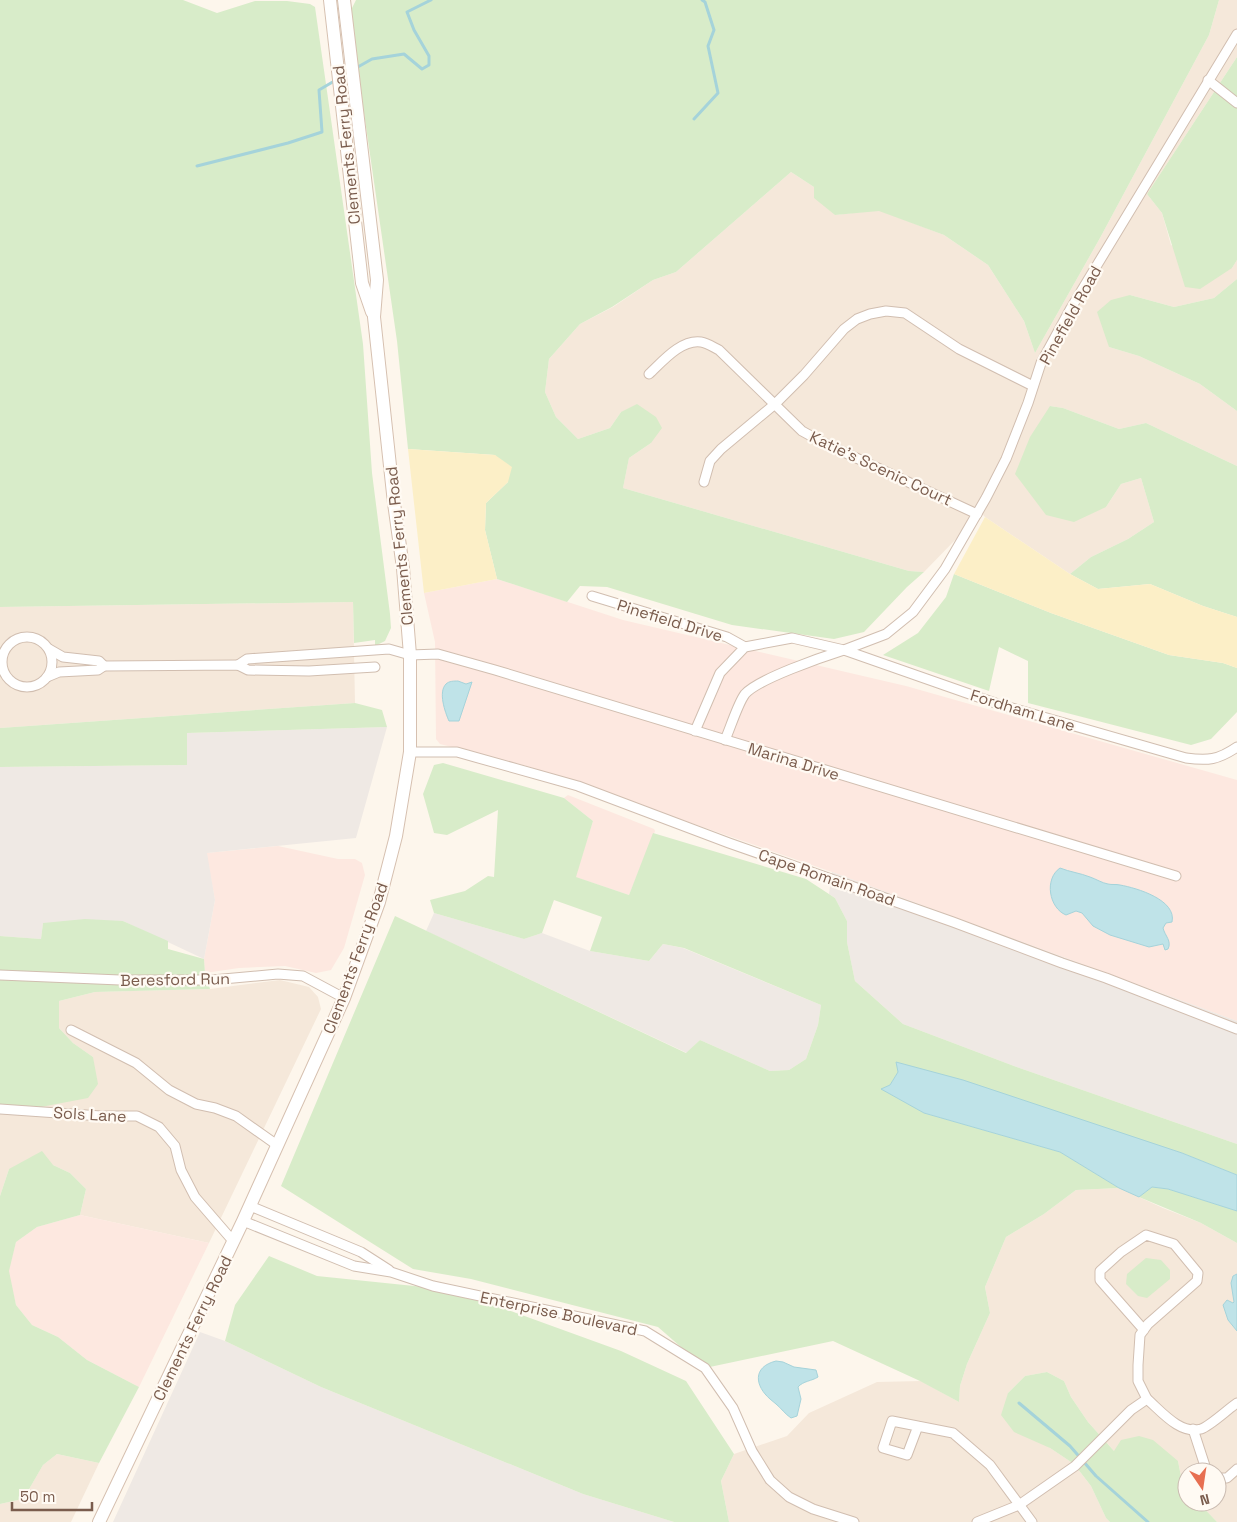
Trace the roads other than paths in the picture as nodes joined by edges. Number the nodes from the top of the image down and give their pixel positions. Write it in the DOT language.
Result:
graph roads {
  1 [pos="330,0"];
  2 [pos="344,0"];
  3 [pos="1237,34"];
  4 [pos="1208,80"];
  5 [pos="1237,103"];
  6 [pos="374,317"];
  7 [pos="648,374"];
  8 [pos="1033,386"];
  9 [pos="775,404"];
  10 [pos="704,482"];
  11 [pos="977,514"];
  12 [pos="592,596"];
  13 [pos="745,647"];
  14 [pos="48,649"];
  15 [pos="844,650"];
  16 [pos="2,653"];
  17 [pos="410,656"];
  18 [pos="238,665"];
  19 [pos="104,666"];
  20 [pos="375,667"];
  21 [pos="4,677"];
  22 [pos="47,677"];
  23 [pos="695,731"];
  24 [pos="725,740"];
  25 [pos="1237,747"];
  26 [pos="410,752"];
  27 [pos="1176,876"];
  28 [pos="0,975"];
  29 [pos="344,998"];
  30 [pos="71,1030"];
  31 [pos="1237,1030"];
  32 [pos="0,1109"];
  33 [pos="277,1145"];
  34 [pos="250,1206"];
  35 [pos="243,1221"];
  36 [pos="233,1240"];
  37 [pos="391,1272"];
  38 [pos="1144,1330"];
  39 [pos="1147,1399"];
  40 [pos="1237,1403"];
  41 [pos="918,1426"];
  42 [pos="1193,1429"];
  43 [pos="1204,1462"];
  44 [pos="1237,1469"];
  45 [pos="1227,1478"];
  46 [pos="1019,1505"];
  47 [pos="99,1522"];
  48 [pos="854,1522"];
  49 [pos="977,1522"];
  50 [pos="1032,1522"];
  1 -- 6 [label="main road, Clements Ferry Road"];
  2 -- 6 [label="main road, Clements Ferry Road"];
  3 -- 4 [label="street, Pinefield Road"];
  4 -- 5 [label="street"];
  4 -- 8 [label="street, Pinefield Road"];
  6 -- 17 [label="main road, Clements Ferry Road"];
  7 -- 9 [label="street, Katie's Scenic Court"];
  8 -- 9 [label="street"];
  8 -- 11 [label="street, Pinefield Road"];
  9 -- 10 [label="street"];
  9 -- 11 [label="street, Katie's Scenic Court"];
  11 -- 15 [label="street, Pinefield Road"];
  12 -- 13 [label="street, Pinefield Drive"];
  13 -- 15 [label="street"];
  13 -- 23 [label="street"];
  14 -- 16 [label="street"];
  14 -- 19 [label="street"];
  14 -- 22 [label="street"];
  15 -- 24 [label="street, Pinefield Road"];
  15 -- 25 [label="street, Fordham Lane"];
  16 -- 21 [label="street"];
  17 -- 18 [label="street"];
  17 -- 23 [label="street, Marina Drive"];
  17 -- 26 [label="main road, Clements Ferry Road"];
  18 -- 19 [label="street"];
  18 -- 20 [label="street"];
  19 -- 22 [label="street"];
  21 -- 22 [label="street"];
  23 -- 24 [label="street, Marina Drive"];
  24 -- 27 [label="street, Marina Drive"];
  26 -- 29 [label="main road, Clements Ferry Road"];
  26 -- 31 [label="street, Cape Romain Road"];
  28 -- 29 [label="street, Beresford Run"];
  29 -- 33 [label="main road, Clements Ferry Road"];
  30 -- 33 [label="street"];
  32 -- 36 [label="street, Sols Lane"];
  33 -- 34 [label="main road, Clements Ferry Road"];
  34 -- 35 [label="main road, Clements Ferry Road"];
  34 -- 37 [label="street, Enterprise Boulevard"];
  35 -- 36 [label="main road, Clements Ferry Road"];
  35 -- 37 [label="street, Enterprise Boulevard"];
  36 -- 47 [label="main road, Clements Ferry Road"];
  37 -- 48 [label="street, Enterprise Boulevard"];
  38 -- 38 [label="street"];
  38 -- 39 [label="street"];
  39 -- 42 [label="street"];
  39 -- 46 [label="street"];
  40 -- 42 [label="street"];
  41 -- 41 [label="street"];
  41 -- 46 [label="street"];
  42 -- 43 [label="street"];
  44 -- 45 [label="street"];
  46 -- 49 [label="street"];
  46 -- 50 [label="street"];
}
